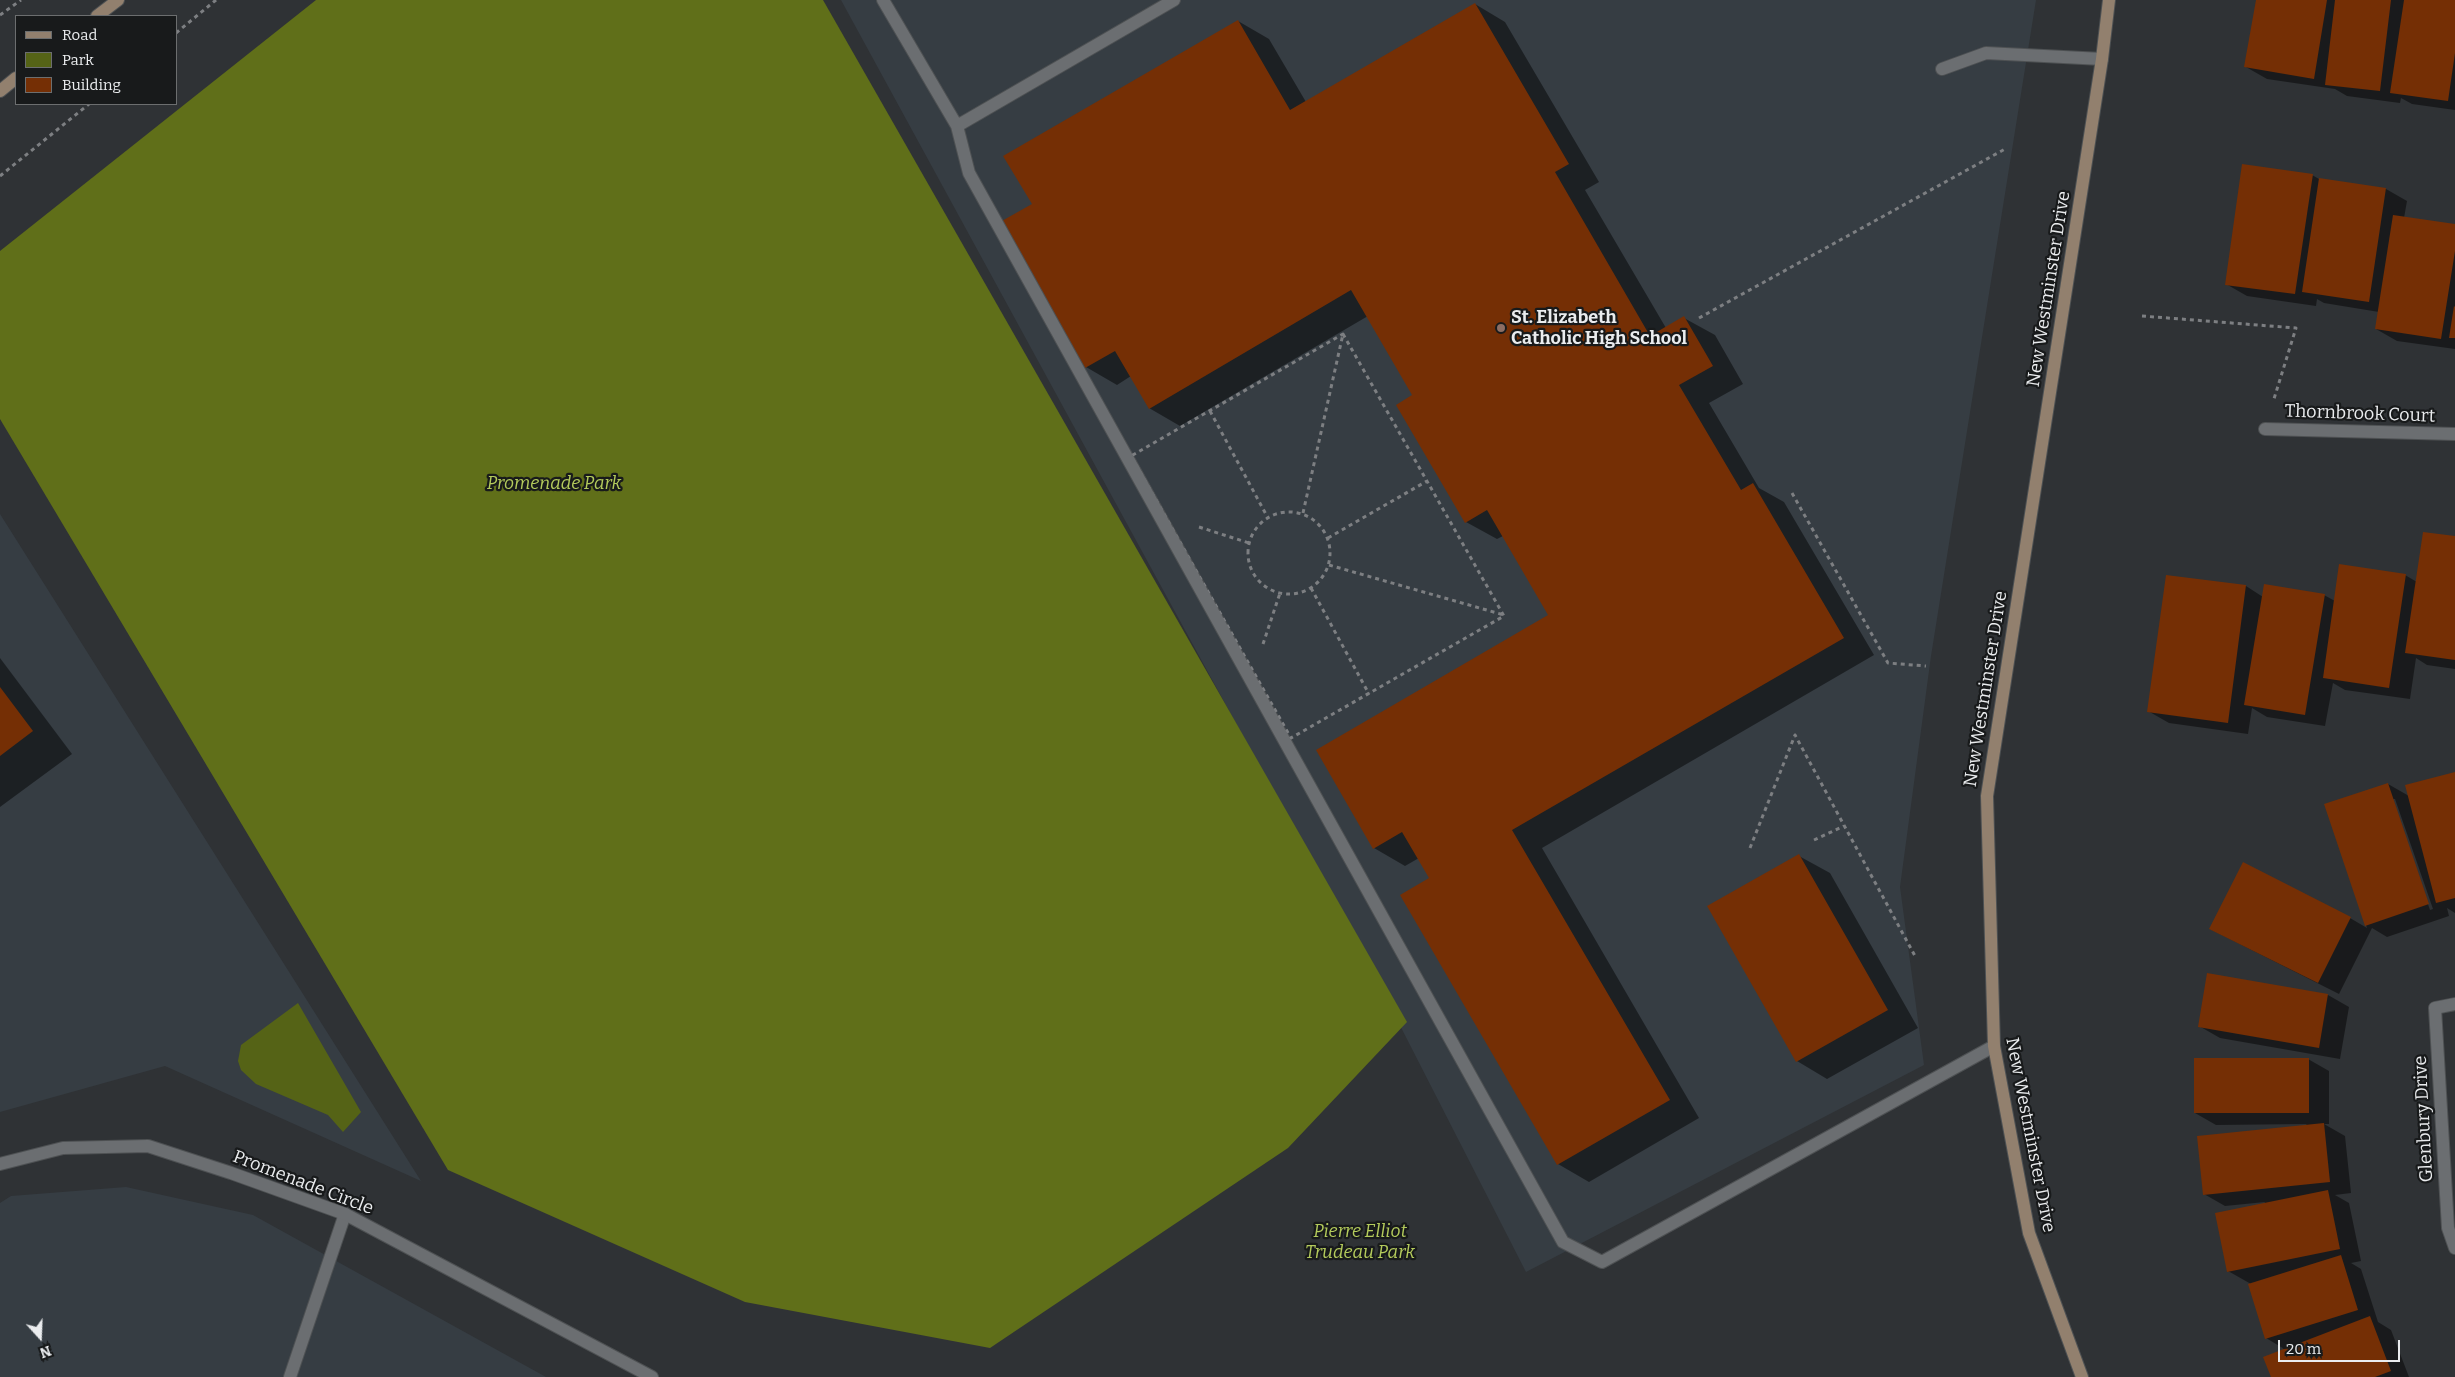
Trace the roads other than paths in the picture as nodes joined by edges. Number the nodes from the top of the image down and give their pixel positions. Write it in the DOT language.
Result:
graph roads {
  1 [pos="118,0"];
  2 [pos="883,0"];
  3 [pos="1174,0"];
  4 [pos="2109,0"];
  5 [pos="98,15"];
  6 [pos="2102,59"];
  7 [pos="1942,69"];
  8 [pos="15,79"];
  9 [pos="0,91"];
  10 [pos="958,126"];
  11 [pos="2265,429"];
  12 [pos="2455,434"];
  13 [pos="2455,1004"];
  14 [pos="1994,1046"];
  15 [pos="0,1164"];
  16 [pos="345,1214"];
  17 [pos="2455,1248"];
  18 [pos="290,1377"];
  19 [pos="652,1377"];
  20 [pos="2082,1377"];
  1 -- 5 [label="street"];
  2 -- 10 [label="street"];
  3 -- 10 [label="street"];
  4 -- 6 [label="street, New Westminster Drive"];
  6 -- 7 [label="street"];
  6 -- 14 [label="street, New Westminster Drive"];
  8 -- 9 [label="street"];
  10 -- 14 [label="street"];
  11 -- 12 [label="street, Thornbrook Court"];
  13 -- 17 [label="street, Glenbury Drive"];
  14 -- 20 [label="street, New Westminster Drive"];
  15 -- 16 [label="street, Promenade Circle"];
  16 -- 18 [label="street"];
  16 -- 19 [label="street, Promenade Circle"];
}
